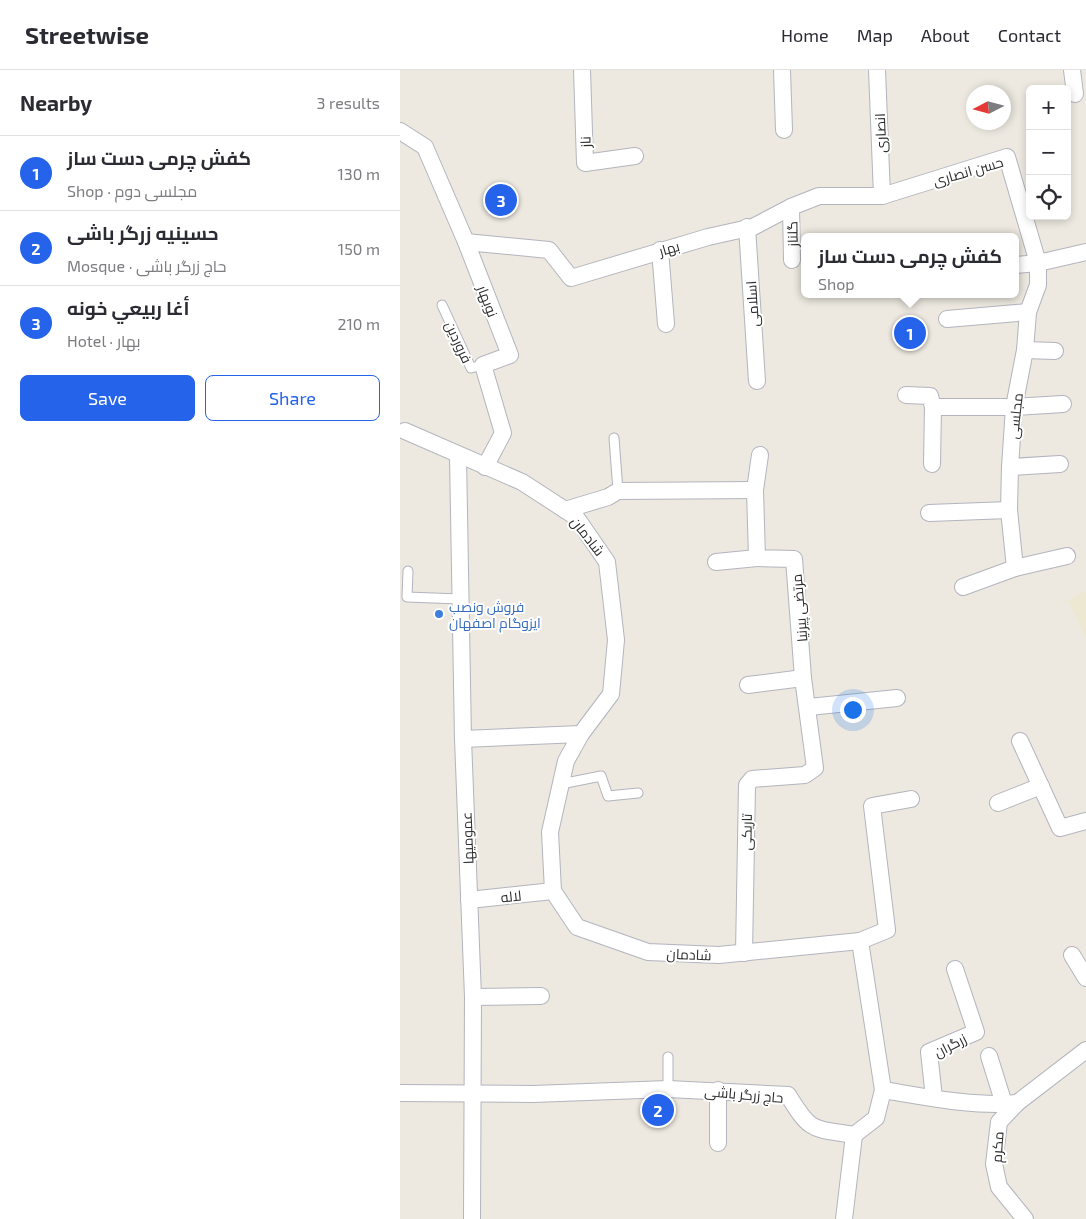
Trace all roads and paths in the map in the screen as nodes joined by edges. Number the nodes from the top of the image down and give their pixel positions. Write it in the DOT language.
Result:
graph roads {
  1 [pos="582,70"];
  2 [pos="782,70"];
  3 [pos="878,70"];
  4 [pos="1072,70"];
  5 [pos="1075,94"];
  6 [pos="784,130"];
  7 [pos="400,131"];
  8 [pos="635,156"];
  9 [pos="882,196"];
  10 [pos="792,207"];
  11 [pos="747,228"];
  12 [pos="466,242"];
  13 [pos="660,250"];
  14 [pos="1086,252"];
  15 [pos="792,260"];
  16 [pos="1038,263"];
  17 [pos="1019,265"];
  18 [pos="442,305"];
  19 [pos="1028,312"];
  20 [pos="947,319"];
  21 [pos="666,324"];
  22 [pos="1025,350"];
  23 [pos="1055,351"];
  24 [pos="483,365"];
  25 [pos="757,381"];
  26 [pos="906,395"];
  27 [pos="1063,404"];
  28 [pos="933,407"];
  29 [pos="1014,407"];
  30 [pos="402,431"];
  31 [pos="614,438"];
  32 [pos="760,455"];
  33 [pos="458,456"];
  34 [pos="932,464"];
  35 [pos="1060,464"];
  36 [pos="485,467"];
  37 [pos="1010,467"];
  38 [pos="754,490"];
  39 [pos="618,492"];
  40 [pos="565,510"];
  41 [pos="1009,510"];
  42 [pos="929,513"];
  43 [pos="1067,556"];
  44 [pos="757,558"];
  45 [pos="716,562"];
  46 [pos="1015,568"];
  47 [pos="408,571"];
  48 [pos="964,587"];
  49 [pos="460,599"];
  50 [pos="803,678"];
  51 [pos="748,685"];
  52 [pos="897,698"];
  53 [pos="809,707"];
  54 [pos="581,734"];
  55 [pos="463,739"];
  56 [pos="1020,741"];
  57 [pos="815,768"];
  58 [pos="561,784"];
  59 [pos="1040,786"];
  60 [pos="638,793"];
  61 [pos="911,799"];
  62 [pos="998,803"];
  63 [pos="1086,819"];
  64 [pos="553,891"];
  65 [pos="469,900"];
  66 [pos="860,941"];
  67 [pos="744,953"];
  68 [pos="1072,955"];
  69 [pos="955,969"];
  70 [pos="1086,978"];
  71 [pos="541,996"];
  72 [pos="473,998"];
  73 [pos="989,1056"];
  74 [pos="668,1057"];
  75 [pos="1084,1057"];
  76 [pos="668,1089"];
  77 [pos="718,1090"];
  78 [pos="883,1090"];
  79 [pos="400,1093"];
  80 [pos="474,1094"];
  81 [pos="934,1098"];
  82 [pos="1011,1103"];
  83 [pos="854,1136"];
  84 [pos="718,1143"];
  85 [pos="472,1219"];
  86 [pos="844,1219"];
  87 [pos="1025,1219"];
  1 -- 8 [label="street, ناز"];
  2 -- 6 [label="street"];
  3 -- 9 [label="street, انصاری"];
  4 -- 5 [label="street"];
  7 -- 12 [label="street, نوبهار"];
  9 -- 10 [label="street, بهار"];
  9 -- 16 [label="street, حسن انصاری"];
  10 -- 11 [label="street, بهار"];
  10 -- 15 [label="street, گلناز"];
  11 -- 13 [label="street, بهار"];
  11 -- 25 [label="street, اسلامی"];
  12 -- 13 [label="street, بهار"];
  12 -- 24 [label="street, نوبهار"];
  13 -- 21 [label="street"];
  14 -- 16 [label="street"];
  16 -- 17 [label="street"];
  16 -- 19 [label="street, مجلسی"];
  18 -- 24 [label="lane, فروردین"];
  19 -- 20 [label="street"];
  19 -- 22 [label="street, مجلسی"];
  22 -- 23 [label="street"];
  22 -- 29 [label="street, مجلسی"];
  24 -- 36 [label="street"];
  26 -- 28 [label="street"];
  27 -- 29 [label="street"];
  28 -- 29 [label="street"];
  28 -- 34 [label="street"];
  29 -- 37 [label="street, مجلسی"];
  30 -- 33 [label="street, شادمان"];
  31 -- 39 [label="lane"];
  32 -- 38 [label="street"];
  33 -- 36 [label="street, شادمان"];
  33 -- 49 [label="street, عمومیها"];
  35 -- 37 [label="street"];
  36 -- 40 [label="street, شادمان"];
  37 -- 41 [label="street, مجلسی"];
  38 -- 39 [label="street"];
  38 -- 44 [label="street"];
  39 -- 40 [label="street"];
  40 -- 54 [label="street, شادمان"];
  41 -- 42 [label="street"];
  41 -- 46 [label="street, مجلسی"];
  43 -- 46 [label="street"];
  44 -- 45 [label="street"];
  44 -- 50 [label="street, مرتضی پیرنیا"];
  46 -- 48 [label="street"];
  47 -- 49 [label="lane"];
  49 -- 55 [label="street, عمومیها"];
  50 -- 51 [label="street"];
  50 -- 53 [label="street, مرتضی پیرنیا"];
  52 -- 53 [label="street"];
  53 -- 57 [label="street, مرتضی پیرنیا"];
  54 -- 55 [label="street"];
  54 -- 58 [label="street, شادمان"];
  55 -- 65 [label="street, عمومیها"];
  56 -- 59 [label="street"];
  57 -- 67 [label="street, تاریکی"];
  58 -- 60 [label="lane"];
  58 -- 64 [label="street, شادمان"];
  59 -- 62 [label="street"];
  59 -- 63 [label="street"];
  61 -- 66 [label="street, شادمان"];
  64 -- 65 [label="street, لاله"];
  64 -- 67 [label="street, شادمان"];
  65 -- 72 [label="street, عمومیها"];
  66 -- 67 [label="street, شادمان"];
  66 -- 78 [label="street"];
  68 -- 70 [label="street"];
  69 -- 81 [label="street, زرگران"];
  71 -- 72 [label="street"];
  72 -- 80 [label="street, عمومیها"];
  73 -- 82 [label="street"];
  74 -- 76 [label="lane"];
  75 -- 82 [label="street"];
  76 -- 77 [label="street, حاج زرگر باشی"];
  76 -- 80 [label="street, حاج زرگر باشی"];
  77 -- 83 [label="street, حاج زرگر باشی"];
  77 -- 84 [label="street"];
  78 -- 81 [label="street"];
  78 -- 83 [label="street"];
  79 -- 80 [label="street, حاج زرگر باشی"];
  80 -- 85 [label="street, عمومیها"];
  81 -- 82 [label="street"];
  82 -- 87 [label="street, مکرم"];
  83 -- 86 [label="street"];
}
